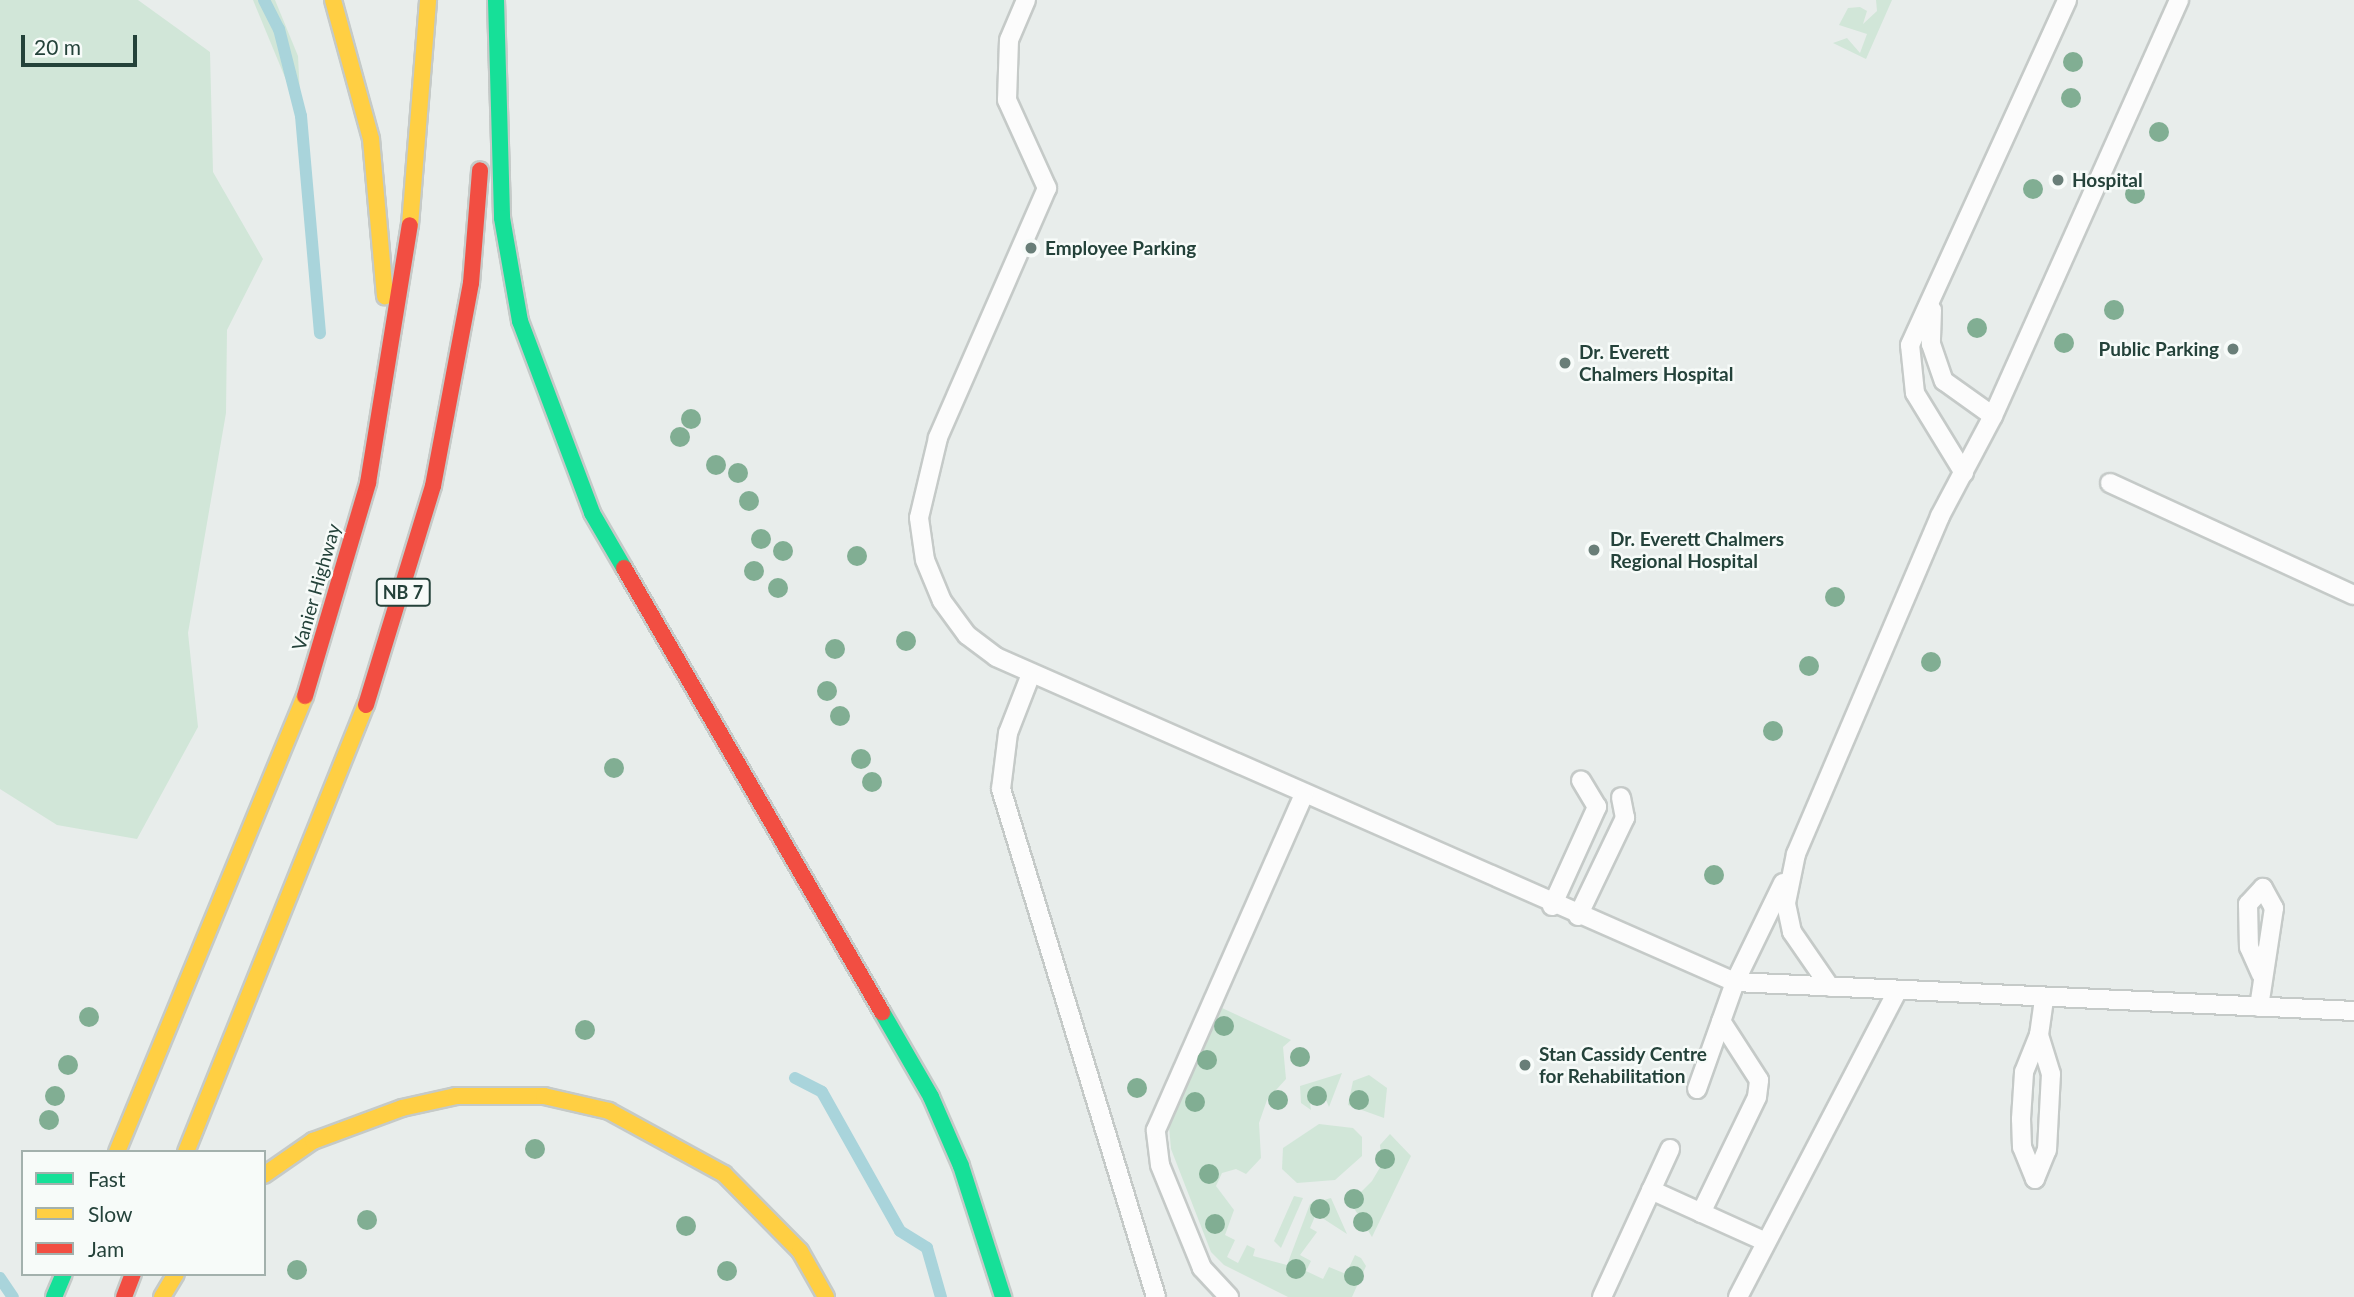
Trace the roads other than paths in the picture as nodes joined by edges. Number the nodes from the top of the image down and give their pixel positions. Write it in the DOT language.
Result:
graph roads {
  1 [pos="333,0"];
  2 [pos="428,0"];
  3 [pos="495,0"];
  4 [pos="1026,0"];
  5 [pos="2067,0"];
  6 [pos="2179,0"];
  7 [pos="1933,299"];
  8 [pos="391,364"];
  9 [pos="1993,416"];
  10 [pos="1964,473"];
  11 [pos="2110,483"];
  12 [pos="2354,595"];
  13 [pos="1031,674"];
  14 [pos="1581,780"];
  15 [pos="1304,794"];
  16 [pos="1621,797"];
  17 [pos="1796,854"];
  18 [pos="1552,906"];
  19 [pos="1578,916"];
  20 [pos="2261,974"];
  21 [pos="1735,982"];
  22 [pos="1830,987"];
  23 [pos="1896,991"];
  24 [pos="2044,998"];
  25 [pos="2259,1007"];
  26 [pos="2354,1011"];
  27 [pos="1721,1021"];
  28 [pos="2039,1035"];
  29 [pos="1698,1089"];
  30 [pos="1670,1149"];
  31 [pos="118,1150"];
  32 [pos="187,1150"];
  33 [pos="266,1174"];
  34 [pos="1651,1190"];
  35 [pos="1701,1213"];
  36 [pos="1766,1242"];
  37 [pos="63,1276"];
  38 [pos="132,1276"];
  39 [pos="175,1276"];
  40 [pos="54,1297"];
  41 [pos="124,1297"];
  42 [pos="162,1297"];
  43 [pos="826,1297"];
  44 [pos="1003,1297"];
  45 [pos="1156,1297"];
  46 [pos="1229,1297"];
  47 [pos="1602,1297"];
  48 [pos="1738,1297"];
  1 -- 8 [label="highway"];
  2 -- 8 [label="highway, Vanier Highway"];
  3 -- 32 [label="highway, NB 7"];
  3 -- 44 [label="highway"];
  4 -- 13 [label="lane"];
  5 -- 7 [label="lane"];
  6 -- 9 [label="lane"];
  7 -- 9 [label="lane"];
  7 -- 10 [label="lane"];
  8 -- 31 [label="highway, Vanier Highway"];
  9 -- 10 [label="lane"];
  10 -- 17 [label="lane"];
  11 -- 12 [label="lane"];
  13 -- 15 [label="lane"];
  13 -- 45 [label="lane"];
  14 -- 18 [label="lane"];
  15 -- 18 [label="lane"];
  15 -- 46 [label="lane"];
  16 -- 19 [label="lane"];
  17 -- 21 [label="lane"];
  17 -- 22 [label="lane"];
  18 -- 19 [label="lane"];
  19 -- 21 [label="lane"];
  20 -- 25 [label="lane"];
  21 -- 22 [label="lane"];
  21 -- 27 [label="lane"];
  22 -- 23 [label="lane"];
  23 -- 24 [label="lane"];
  23 -- 36 [label="lane"];
  24 -- 25 [label="lane"];
  24 -- 28 [label="lane"];
  25 -- 26 [label="lane"];
  27 -- 29 [label="lane"];
  27 -- 35 [label="lane"];
  28 -- 28 [label="lane"];
  30 -- 34 [label="lane"];
  33 -- 43 [label="highway"];
  34 -- 35 [label="lane"];
  34 -- 47 [label="lane"];
  35 -- 36 [label="lane"];
  36 -- 48 [label="lane"];
  37 -- 40 [label="highway"];
  38 -- 41 [label="highway"];
  39 -- 42 [label="highway"];
}
